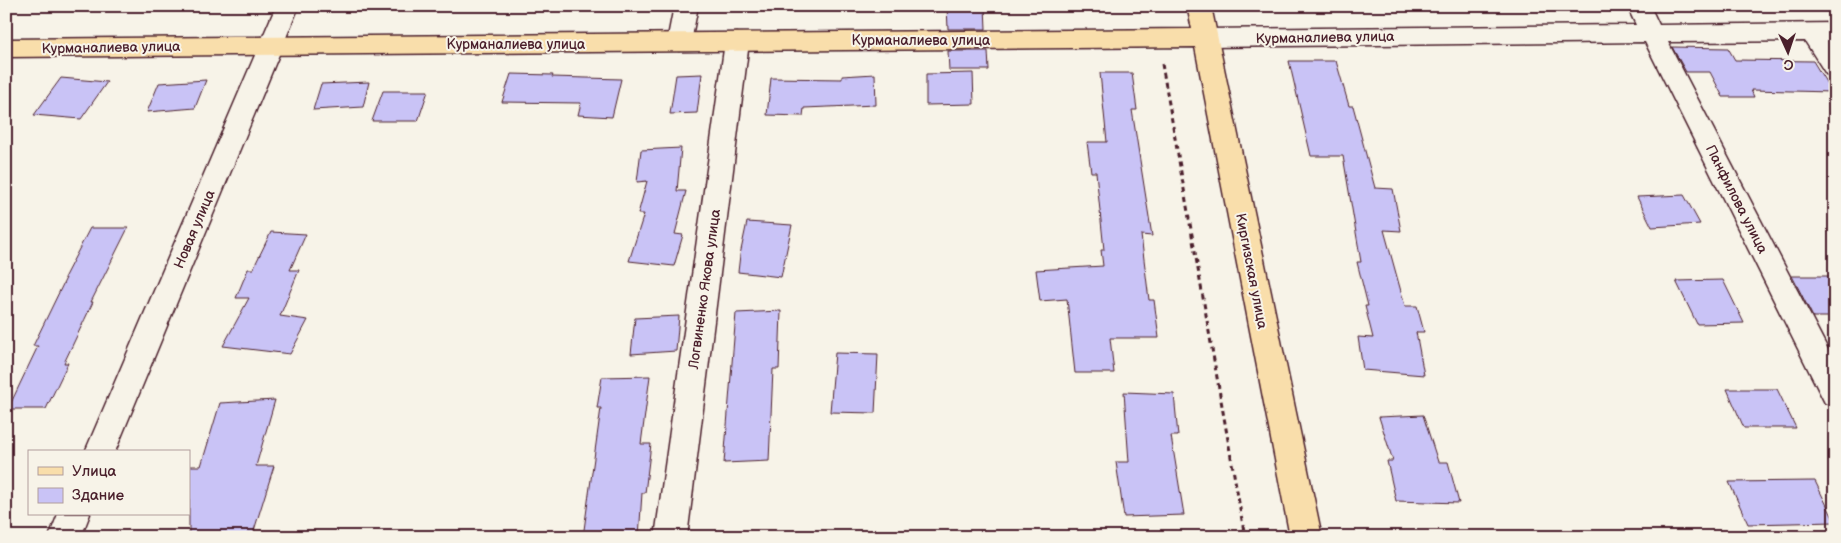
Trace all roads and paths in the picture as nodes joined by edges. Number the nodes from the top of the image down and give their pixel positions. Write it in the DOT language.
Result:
graph roads {
  1 [pos="288,6"];
  2 [pos="686,6"];
  3 [pos="1199,6"];
  4 [pos="1638,6"];
  5 [pos="1823,32"];
  6 [pos="1653,34"];
  7 [pos="1158,38"];
  8 [pos="1205,38"];
  9 [pos="679,42"];
  10 [pos="737,42"];
  11 [pos="270,46"];
  12 [pos="6,48"];
  13 [pos="1835,68"];
  14 [pos="1835,393"];
  15 [pos="101,450"];
  16 [pos="73,516"];
  17 [pos="65,537"];
  18 [pos="671,537"];
  19 [pos="1245,537"];
  20 [pos="1306,537"];
  1 -- 11 [label="street, Новая улица"];
  2 -- 9 [label="street"];
  3 -- 8 [label="main road, Киргизская улица"];
  4 -- 6 [label="street, Панфилова улица"];
  5 -- 6 [label="street, Курманалиева улица"];
  5 -- 13 [label="street"];
  6 -- 8 [label="street, Курманалиева улица"];
  6 -- 14 [label="street, Панфилова улица"];
  7 -- 8 [label="main road, Курманалиева улица"];
  7 -- 10 [label="main road, Курманалиева улица"];
  7 -- 19 [label="path"];
  8 -- 20 [label="main road, Киргизская улица"];
  9 -- 10 [label="main road, Курманалиева улица"];
  9 -- 11 [label="main road, Курманалиева улица"];
  10 -- 18 [label="street, Логвиненко Якова улица"];
  11 -- 12 [label="main road, Курманалиева улица"];
  11 -- 15 [label="street, Новая улица"];
  16 -- 17 [label="street"];
}
